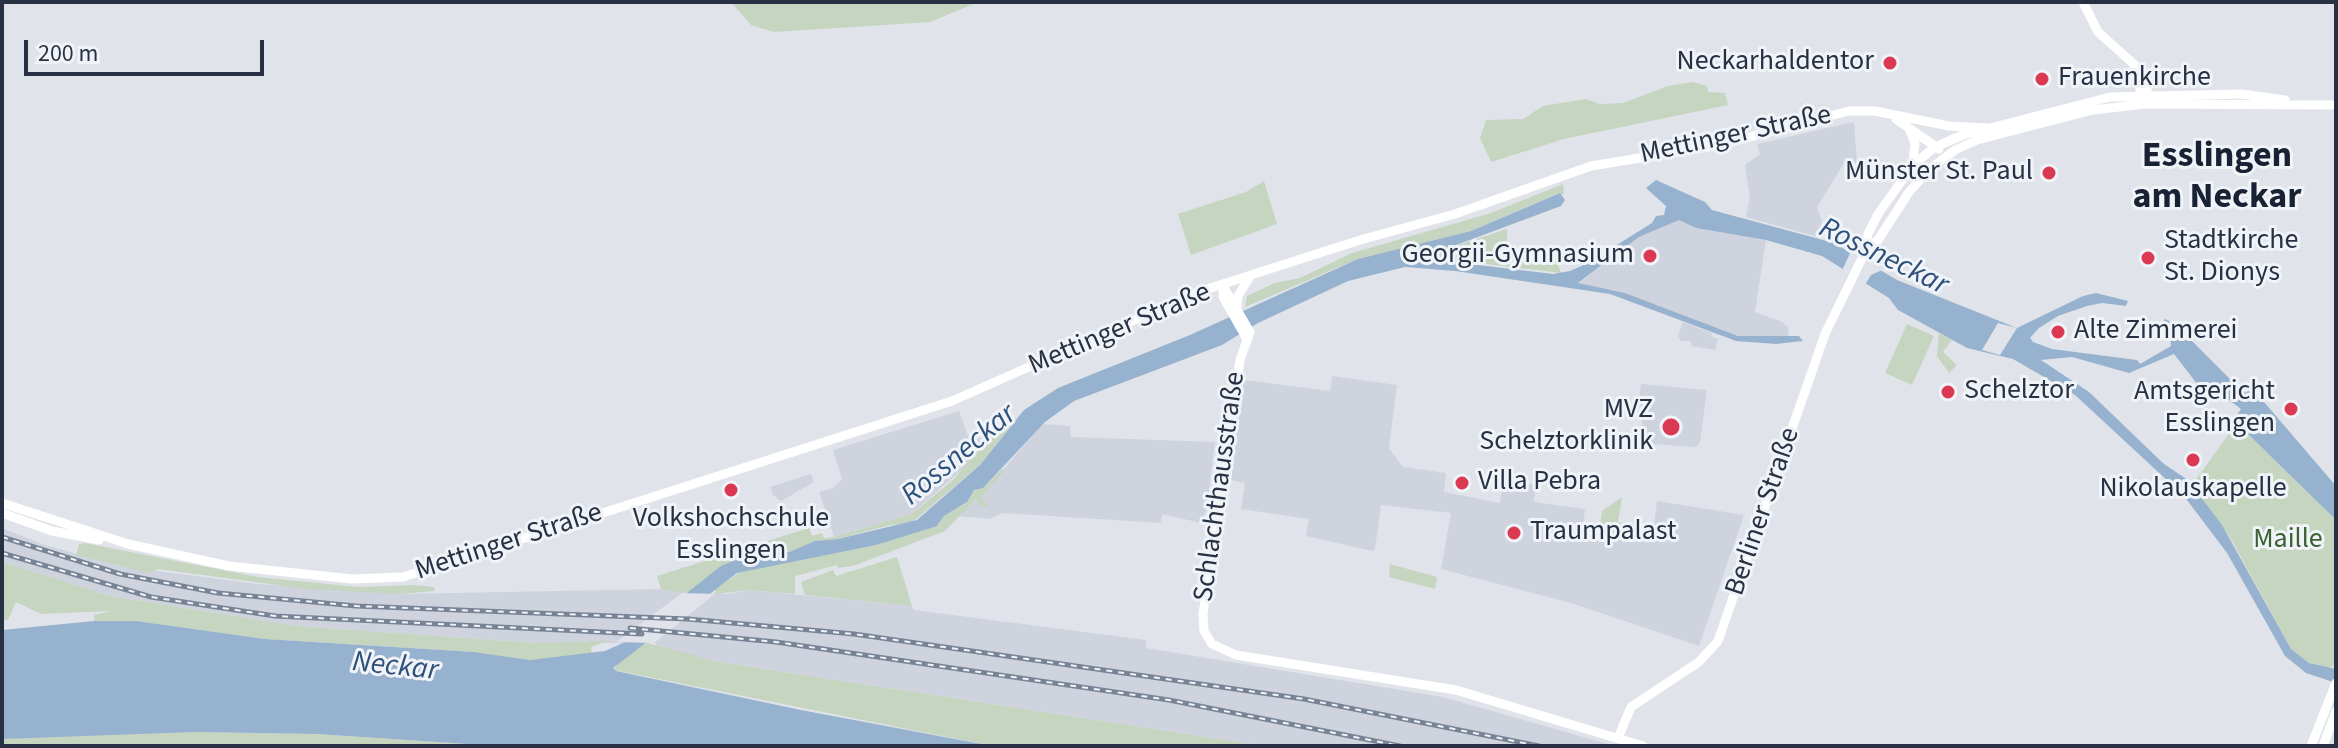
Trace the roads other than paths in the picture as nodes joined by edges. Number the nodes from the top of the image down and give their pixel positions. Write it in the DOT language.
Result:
graph roads {
  1 [pos="2083,2"];
  2 [pos="2134,66"];
  3 [pos="2121,96"];
  4 [pos="2145,98"];
  5 [pos="2336,105"];
  6 [pos="1882,112"];
  7 [pos="1923,121"];
  8 [pos="1907,125"];
  9 [pos="1987,128"];
  10 [pos="1940,147"];
  11 [pos="1955,150"];
  12 [pos="1938,162"];
  13 [pos="1913,165"];
  14 [pos="1864,253"];
  15 [pos="1251,276"];
  16 [pos="1223,286"];
  17 [pos="1234,308"];
  18 [pos="2,503"];
  19 [pos="2,513"];
  20 [pos="128,544"];
  21 [pos="2335,684"];
  22 [pos="2336,711"];
  23 [pos="1618,738"];
  24 [pos="1643,746"];
  25 [pos="2311,746"];
  26 [pos="2323,746"];
  1 -- 2 [label="main road"];
  2 -- 3 [label="main road"];
  2 -- 4 [label="main road"];
  3 -- 4 [label="main road, Berliner Straße"];
  3 -- 9 [label="main road, Berliner Straße"];
  4 -- 5 [label="main road"];
  4 -- 11 [label="main road, Berliner Straße"];
  6 -- 7 [label="main road, Mettinger Straße"];
  6 -- 8 [label="main road, Mettinger Straße"];
  6 -- 15 [label="main road, Mettinger Straße"];
  7 -- 9 [label="main road, Mettinger Straße"];
  7 -- 10 [label="main road"];
  8 -- 10 [label="main road, Mettinger Straße"];
  8 -- 13 [label="main road"];
  9 -- 10 [label="main road, Berliner Straße"];
  10 -- 11 [label="main road, Berliner Straße"];
  10 -- 12 [label="main road, Berliner Straße"];
  10 -- 13 [label="main road, Berliner Straße"];
  11 -- 12 [label="main road, Berliner Straße"];
  12 -- 14 [label="main road, Berliner Straße"];
  13 -- 14 [label="main road, Berliner Straße"];
  14 -- 23 [label="main road, Berliner Straße"];
  15 -- 16 [label="main road, Mettinger Straße"];
  15 -- 17 [label="main road"];
  16 -- 17 [label="main road, Schlachthausstraße"];
  16 -- 20 [label="main road, Mettinger Straße"];
  17 -- 23 [label="main road, Schlachthausstraße"];
  18 -- 20 [label="main road, Mettinger Straße"];
  19 -- 20 [label="main road, Mettinger Straße"];
  21 -- 25 [label="main road"];
  22 -- 26 [label="main road"];
  23 -- 24 [label="main road"];
}
